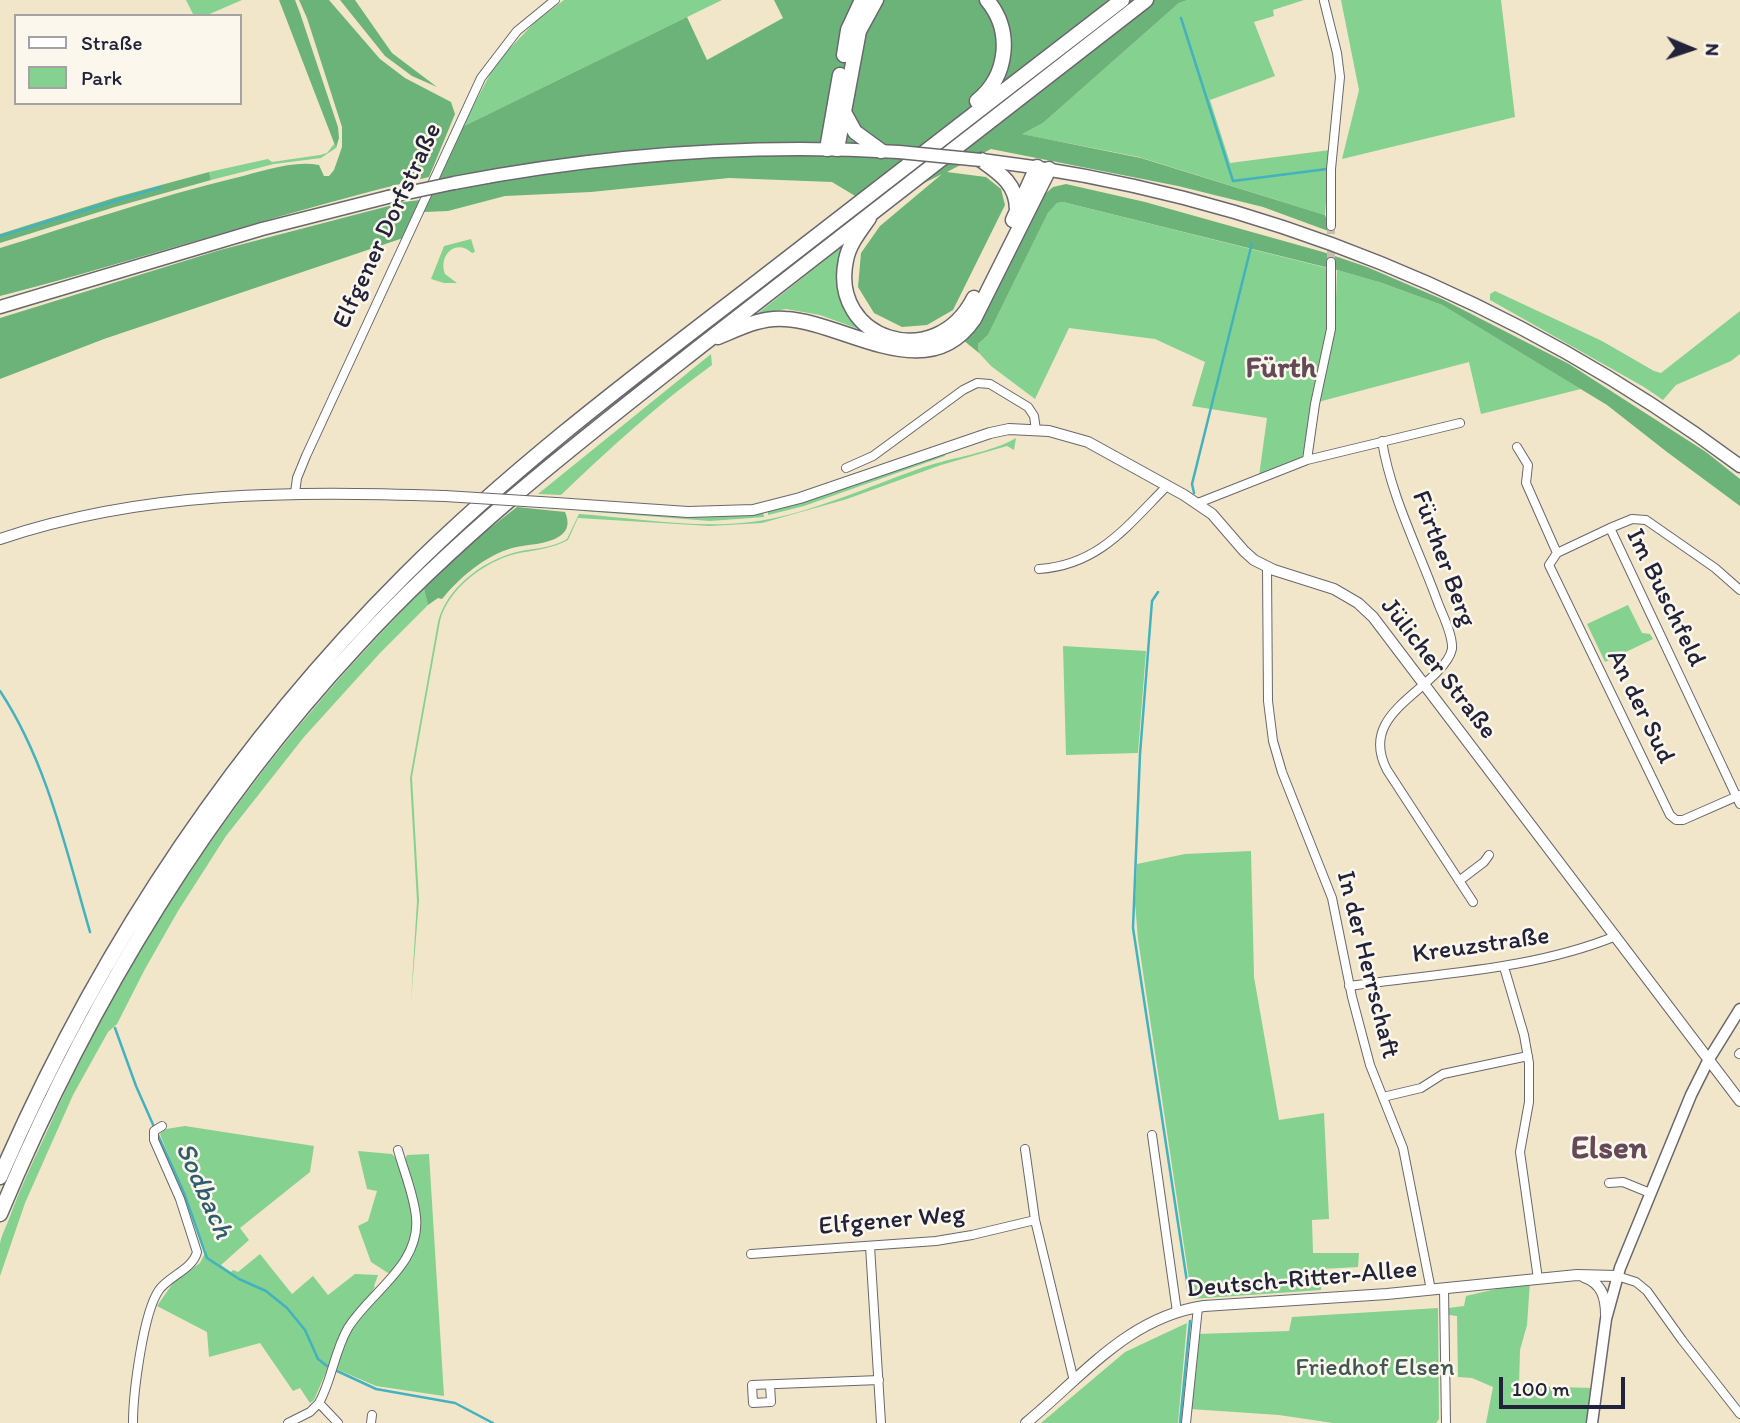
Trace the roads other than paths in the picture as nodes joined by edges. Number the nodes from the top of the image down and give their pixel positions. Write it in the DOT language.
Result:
graph roads {
  1 [pos="555,0"];
  2 [pos="862,0"];
  3 [pos="876,0"];
  4 [pos="987,0"];
  5 [pos="1122,0"];
  6 [pos="1146,0"];
  7 [pos="1324,1"];
  8 [pos="844,112"];
  9 [pos="933,145"];
  10 [pos="832,149"];
  11 [pos="881,151"];
  12 [pos="981,160"];
  13 [pos="1043,168"];
  14 [pos="875,208"];
  15 [pos="1017,213"];
  16 [pos="1331,226"];
  17 [pos="1331,262"];
  18 [pos="0,305"];
  19 [pos="704,343"];
  20 [pos="1460,423"];
  21 [pos="1034,430"];
  22 [pos="1381,441"];
  23 [pos="1517,447"];
  24 [pos="1307,460"];
  25 [pos="1740,466"];
  26 [pos="846,468"];
  27 [pos="1167,486"];
  28 [pos="295,492"];
  29 [pos="1198,503"];
  30 [pos="1609,528"];
  31 [pos="0,539"];
  32 [pos="1557,553"];
  33 [pos="1267,567"];
  34 [pos="1038,569"];
  35 [pos="1740,590"];
  36 [pos="1426,684"];
  37 [pos="1739,798"];
  38 [pos="1489,855"];
  39 [pos="1460,881"];
  40 [pos="1473,902"];
  41 [pos="1616,936"];
  42 [pos="1504,967"];
  43 [pos="1349,986"];
  44 [pos="1740,1009"];
  45 [pos="1528,1056"];
  46 [pos="1709,1059"];
  47 [pos="1383,1097"];
  48 [pos="1740,1101"];
  49 [pos="158,1129"];
  50 [pos="1152,1135"];
  51 [pos="1024,1149"];
  52 [pos="398,1150"];
  53 [pos="0,1177"];
  54 [pos="1609,1183"];
  55 [pos="1650,1193"];
  56 [pos="0,1214"];
  57 [pos="1035,1220"];
  58 [pos="870,1246"];
  59 [pos="751,1254"];
  60 [pos="1577,1275"];
  61 [pos="1617,1276"];
  62 [pos="1538,1279"];
  63 [pos="1444,1289"];
  64 [pos="1431,1290"];
  65 [pos="1198,1307"];
  66 [pos="1177,1312"];
  67 [pos="1606,1319"];
  68 [pos="879,1381"];
  69 [pos="1074,1381"];
  70 [pos="770,1385"];
  71 [pos="319,1403"];
  72 [pos="1740,1414"];
  73 [pos="133,1423"];
  74 [pos="289,1423"];
  75 [pos="338,1423"];
  76 [pos="881,1423"];
  77 [pos="1026,1423"];
  78 [pos="1186,1423"];
  79 [pos="1446,1423"];
  80 [pos="1592,1423"];
  1 -- 28 [label="street, Elfgener Dorfstraße"];
  2 -- 10 [label="highway"];
  3 -- 8 [label="highway"];
  4 -- 9 [label="highway"];
  5 -- 9 [label="highway"];
  6 -- 14 [label="highway"];
  7 -- 16 [label="street"];
  8 -- 10 [label="highway"];
  8 -- 11 [label="highway"];
  9 -- 53 [label="highway"];
  10 -- 11 [label="main road"];
  10 -- 18 [label="main road, bridge"];
  11 -- 12 [label="main road, bridge"];
  12 -- 13 [label="main road"];
  12 -- 15 [label="highway"];
  13 -- 15 [label="highway"];
  13 -- 19 [label="highway"];
  13 -- 25 [label="main road"];
  14 -- 15 [label="highway"];
  14 -- 19 [label="highway"];
  17 -- 24 [label="street"];
  19 -- 56 [label="highway"];
  20 -- 22 [label="street"];
  21 -- 26 [label="street"];
  21 -- 27 [label="street, Jülicher Straße"];
  21 -- 28 [label="street, Jülicher Straße, bridge"];
  22 -- 24 [label="street"];
  22 -- 36 [label="street, Fürther Berg"];
  23 -- 32 [label="street"];
  24 -- 29 [label="street"];
  27 -- 29 [label="street, Jülicher Straße"];
  27 -- 34 [label="street"];
  28 -- 31 [label="street, Jülicher Straße"];
  29 -- 33 [label="street, Jülicher Straße"];
  30 -- 32 [label="street, Im Buschfeld"];
  30 -- 35 [label="street"];
  30 -- 37 [label="street, Im Buschfeld"];
  32 -- 37 [label="street, An der Sud"];
  33 -- 36 [label="street, Jülicher Straße"];
  33 -- 43 [label="street, In der Herrschaft"];
  36 -- 39 [label="street"];
  36 -- 41 [label="street, Jülicher Straße"];
  38 -- 39 [label="street"];
  39 -- 40 [label="street"];
  41 -- 42 [label="street, Kreuzstraße"];
  41 -- 46 [label="street, Jülicher Straße"];
  42 -- 43 [label="street, Kreuzstraße"];
  42 -- 45 [label="street"];
  43 -- 47 [label="street, In der Herrschaft"];
  44 -- 46 [label="main road"];
  45 -- 47 [label="street"];
  45 -- 62 [label="street"];
  46 -- 48 [label="street, Jülicher Straße"];
  46 -- 55 [label="main road"];
  47 -- 64 [label="street, In der Herrschaft"];
  49 -- 73 [label="street"];
  50 -- 66 [label="street"];
  51 -- 57 [label="street"];
  52 -- 71 [label="street"];
  54 -- 55 [label="street"];
  55 -- 61 [label="main road"];
  57 -- 58 [label="street, Elfgener Weg"];
  57 -- 69 [label="street"];
  58 -- 59 [label="street, Elfgener Weg"];
  58 -- 68 [label="street"];
  60 -- 61 [label="street, Deutsch-Ritter-Allee"];
  60 -- 62 [label="street, Deutsch-Ritter-Allee"];
  60 -- 67 [label="street"];
  61 -- 67 [label="main road"];
  61 -- 72 [label="street"];
  62 -- 63 [label="street, Deutsch-Ritter-Allee"];
  63 -- 64 [label="street, Deutsch-Ritter-Allee"];
  63 -- 79 [label="street"];
  64 -- 65 [label="street, Deutsch-Ritter-Allee"];
  65 -- 66 [label="street, Deutsch-Ritter-Allee"];
  65 -- 78 [label="street"];
  66 -- 69 [label="street, Deutsch-Ritter-Allee"];
  67 -- 80 [label="main road"];
  68 -- 70 [label="street"];
  68 -- 76 [label="street"];
  69 -- 77 [label="street, Deutsch-Ritter-Allee"];
  71 -- 74 [label="street"];
  71 -- 75 [label="street"];
}
